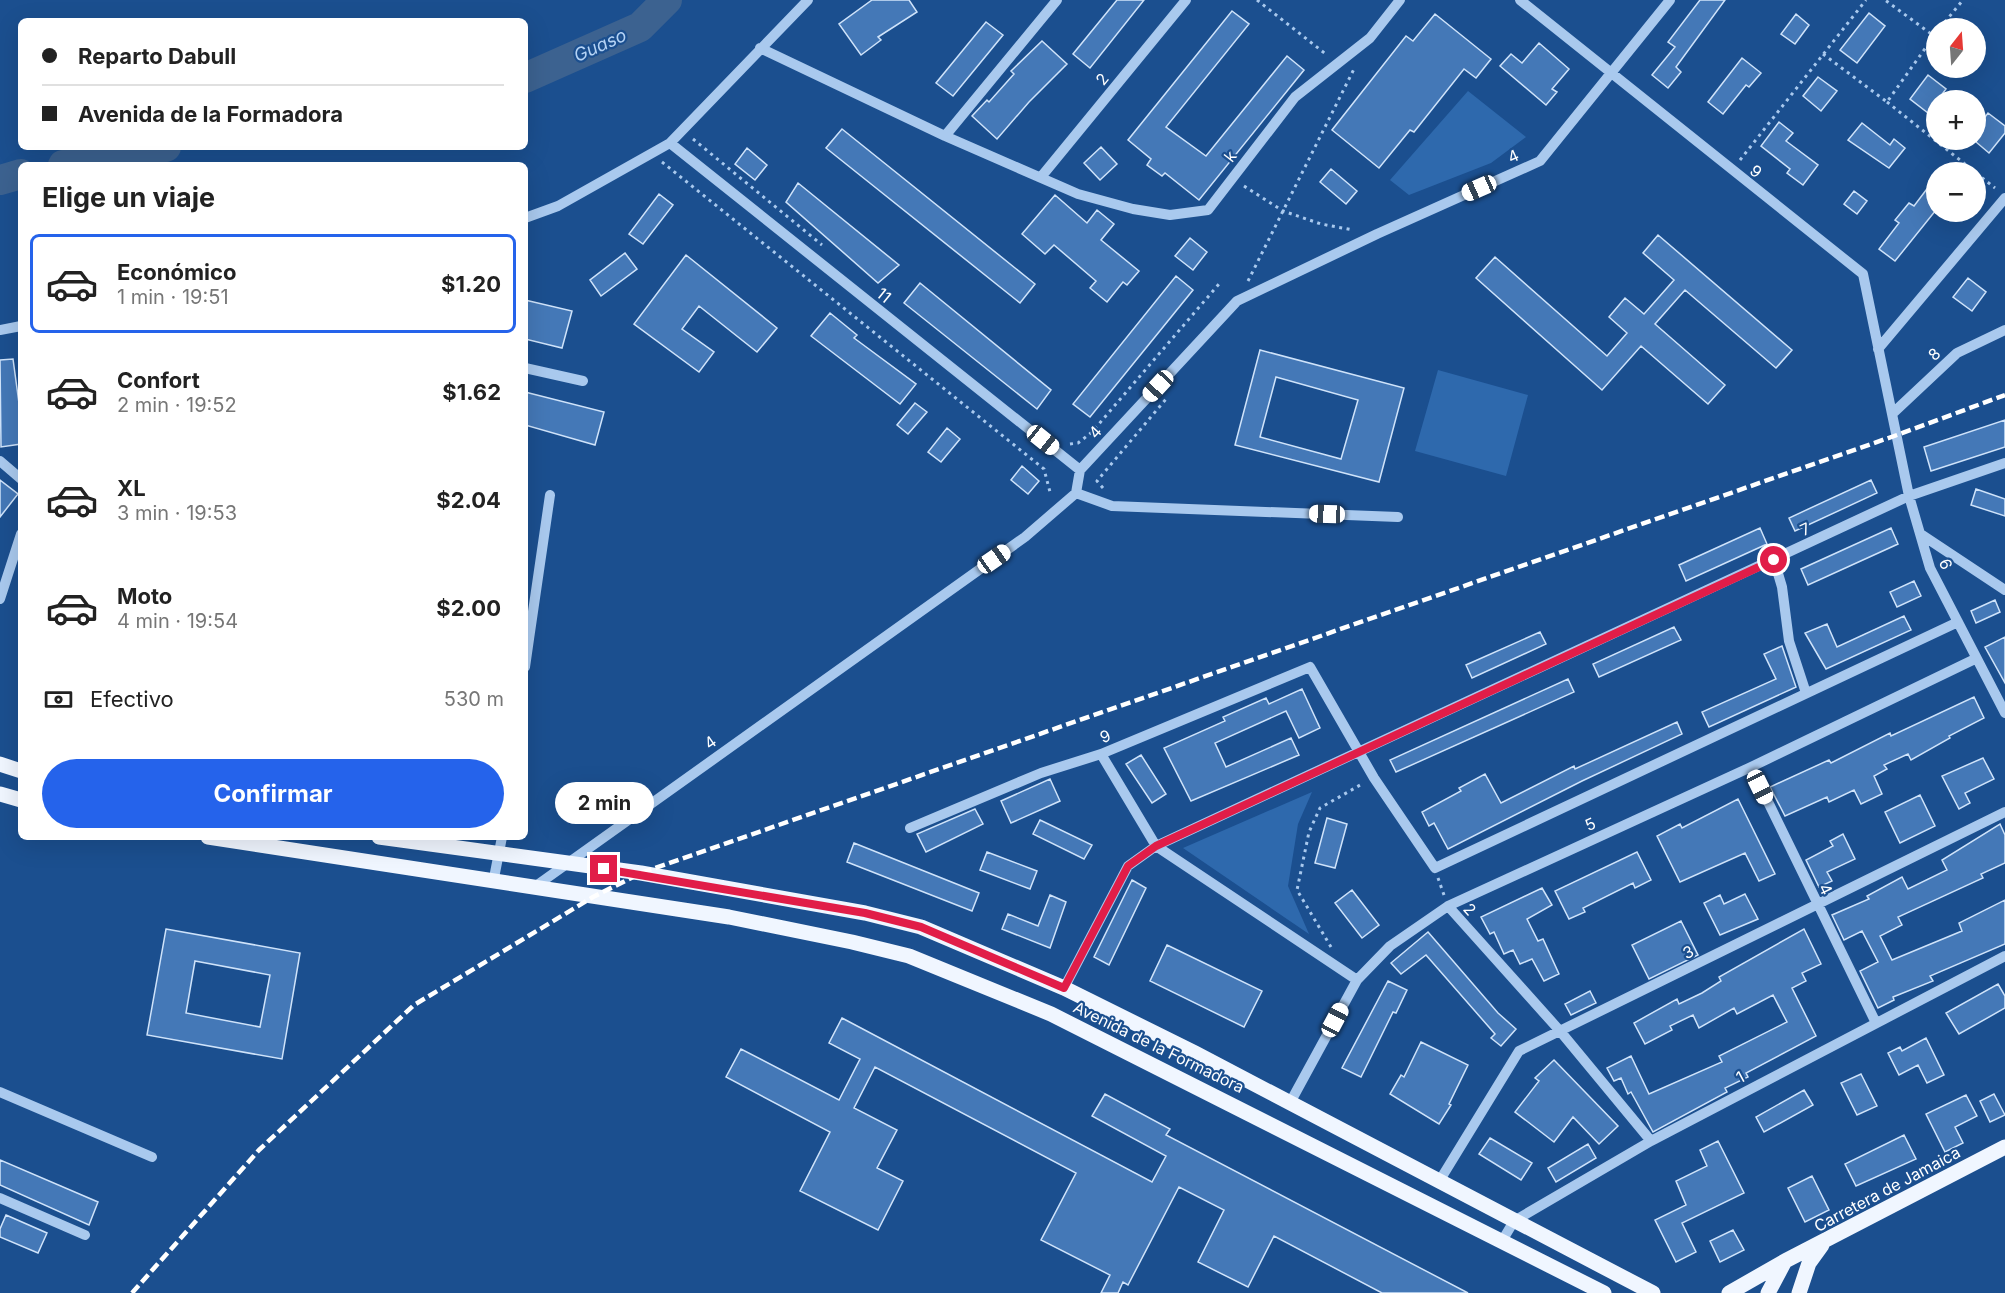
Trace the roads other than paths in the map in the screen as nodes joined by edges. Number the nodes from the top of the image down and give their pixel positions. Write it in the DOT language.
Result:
graph roads {
  1 [pos="808,0"];
  2 [pos="1057,0"];
  3 [pos="1186,0"];
  4 [pos="1400,0"];
  5 [pos="1520,0"];
  6 [pos="1670,0"];
  7 [pos="760,48"];
  8 [pos="1612,73"];
  9 [pos="945,136"];
  10 [pos="670,143"];
  11 [pos="1041,177"];
  12 [pos="2001,194"];
  13 [pos="528,217"];
  14 [pos="18,327"];
  15 [pos="0,330"];
  16 [pos="2005,330"];
  17 [pos="1878,349"];
  18 [pos="528,369"];
  19 [pos="584,381"];
  20 [pos="1892,414"];
  21 [pos="0,460"];
  22 [pos="2005,463"];
  23 [pos="1080,470"];
  24 [pos="18,476"];
  25 [pos="1076,493"];
  26 [pos="550,495"];
  27 [pos="1909,496"];
  28 [pos="1398,517"];
  29 [pos="1922,535"];
  30 [pos="18,543"];
  31 [pos="1774,560"];
  32 [pos="2005,590"];
  33 [pos="0,598"];
  34 [pos="1958,622"];
  35 [pos="528,633"];
  36 [pos="1976,659"];
  37 [pos="1806,693"];
  38 [pos="2005,713"];
  39 [pos="1360,753"];
  40 [pos="1101,754"];
  41 [pos="0,764"];
  42 [pos="1751,767"];
  43 [pos="18,770"];
  44 [pos="0,794"];
  45 [pos="18,799"];
  46 [pos="2005,812"];
  47 [pos="910,828"];
  48 [pos="227,840"];
  49 [pos="400,840"];
  50 [pos="501,840"];
  51 [pos="1156,846"];
  52 [pos="499,854"];
  53 [pos="566,864"];
  54 [pos="493,883"];
  55 [pos="532,888"];
  56 [pos="1817,905"];
  57 [pos="1448,906"];
  58 [pos="2005,956"];
  59 [pos="1352,976"];
  60 [pos="1064,988"];
  61 [pos="1876,1023"];
  62 [pos="1560,1031"];
  63 [pos="0,1092"];
  64 [pos="1291,1101"];
  65 [pos="1651,1141"];
  66 [pos="2005,1147"];
  67 [pos="152,1157"];
  68 [pos="1440,1180"];
  69 [pos="0,1198"];
  70 [pos="1514,1221"];
  71 [pos="85,1236"];
  72 [pos="1502,1241"];
  73 [pos="1824,1242"];
  74 [pos="1785,1261"];
  75 [pos="1604,1293"];
  76 [pos="1653,1293"];
  77 [pos="1729,1293"];
  78 [pos="1768,1293"];
  79 [pos="1799,1293"];
  1 -- 7 [label="street"];
  2 -- 9 [label="street"];
  3 -- 11 [label="street, 2"];
  4 -- 11 [label="street, k"];
  5 -- 8 [label="street, 9"];
  6 -- 8 [label="street, 4"];
  7 -- 9 [label="street, k"];
  7 -- 10 [label="street"];
  8 -- 17 [label="street, 9"];
  8 -- 23 [label="street, 4"];
  9 -- 11 [label="street, k"];
  10 -- 13 [label="street"];
  10 -- 23 [label="street, 11"];
  12 -- 17 [label="street"];
  14 -- 15 [label="street"];
  16 -- 20 [label="street, 8"];
  17 -- 20 [label="street, 9"];
  18 -- 19 [label="street"];
  20 -- 27 [label="street, 6"];
  21 -- 24 [label="street"];
  22 -- 27 [label="street, 7"];
  23 -- 25 [label="street"];
  25 -- 28 [label="street"];
  25 -- 53 [label="street, 4"];
  26 -- 35 [label="street"];
  27 -- 29 [label="street, 6"];
  27 -- 31 [label="street, 7"];
  29 -- 32 [label="street"];
  29 -- 34 [label="street, 6"];
  30 -- 33 [label="street"];
  31 -- 37 [label="street"];
  31 -- 39 [label="street, 7"];
  34 -- 36 [label="street, 6"];
  34 -- 37 [label="street"];
  36 -- 38 [label="street, 6"];
  36 -- 42 [label="street, 5"];
  37 -- 39 [label="street"];
  39 -- 40 [label="street, 9"];
  39 -- 51 [label="street, 7"];
  40 -- 47 [label="street, 9"];
  40 -- 51 [label="street"];
  41 -- 43 [label="main road"];
  42 -- 56 [label="street, 4"];
  42 -- 57 [label="street, 5"];
  44 -- 45 [label="main road"];
  46 -- 56 [label="street, 3"];
  48 -- 54 [label="main road, Avenida de la Formadora"];
  49 -- 52 [label="main road, Avenida de la Formadora"];
  50 -- 52 [label="street"];
  51 -- 59 [label="street"];
  51 -- 60 [label="street, 7"];
  52 -- 53 [label="main road, Avenida de la Formadora"];
  52 -- 54 [label="street"];
  53 -- 55 [label="street, 4"];
  53 -- 60 [label="main road, Avenida de la Formadora"];
  54 -- 55 [label="main road, Avenida de la Formadora"];
  55 -- 72 [label="main road, Avenida de la Formadora"];
  56 -- 61 [label="street, 4"];
  56 -- 62 [label="street, 3"];
  57 -- 59 [label="street, 5"];
  57 -- 62 [label="street, 2"];
  58 -- 61 [label="street, 1"];
  59 -- 64 [label="street, 5"];
  60 -- 64 [label="main road, Avenida de la Formadora"];
  61 -- 65 [label="street, 1"];
  62 -- 65 [label="street, 2"];
  62 -- 68 [label="street, 3"];
  63 -- 67 [label="street"];
  64 -- 68 [label="main road, Avenida de la Formadora"];
  65 -- 70 [label="street, 1"];
  66 -- 73 [label="main road, Carretera de Jamaica"];
  68 -- 70 [label="main road, Avenida de la Formadora"];
  69 -- 71 [label="street"];
  70 -- 72 [label="street, 1"];
  70 -- 76 [label="main road, Avenida de la Formadora"];
  72 -- 75 [label="main road, Avenida de la Formadora"];
  73 -- 74 [label="main road, Carretera de Jamaica"];
  73 -- 79 [label="main road"];
  74 -- 77 [label="main road, Carretera de Jamaica"];
  74 -- 78 [label="main road"];
}
